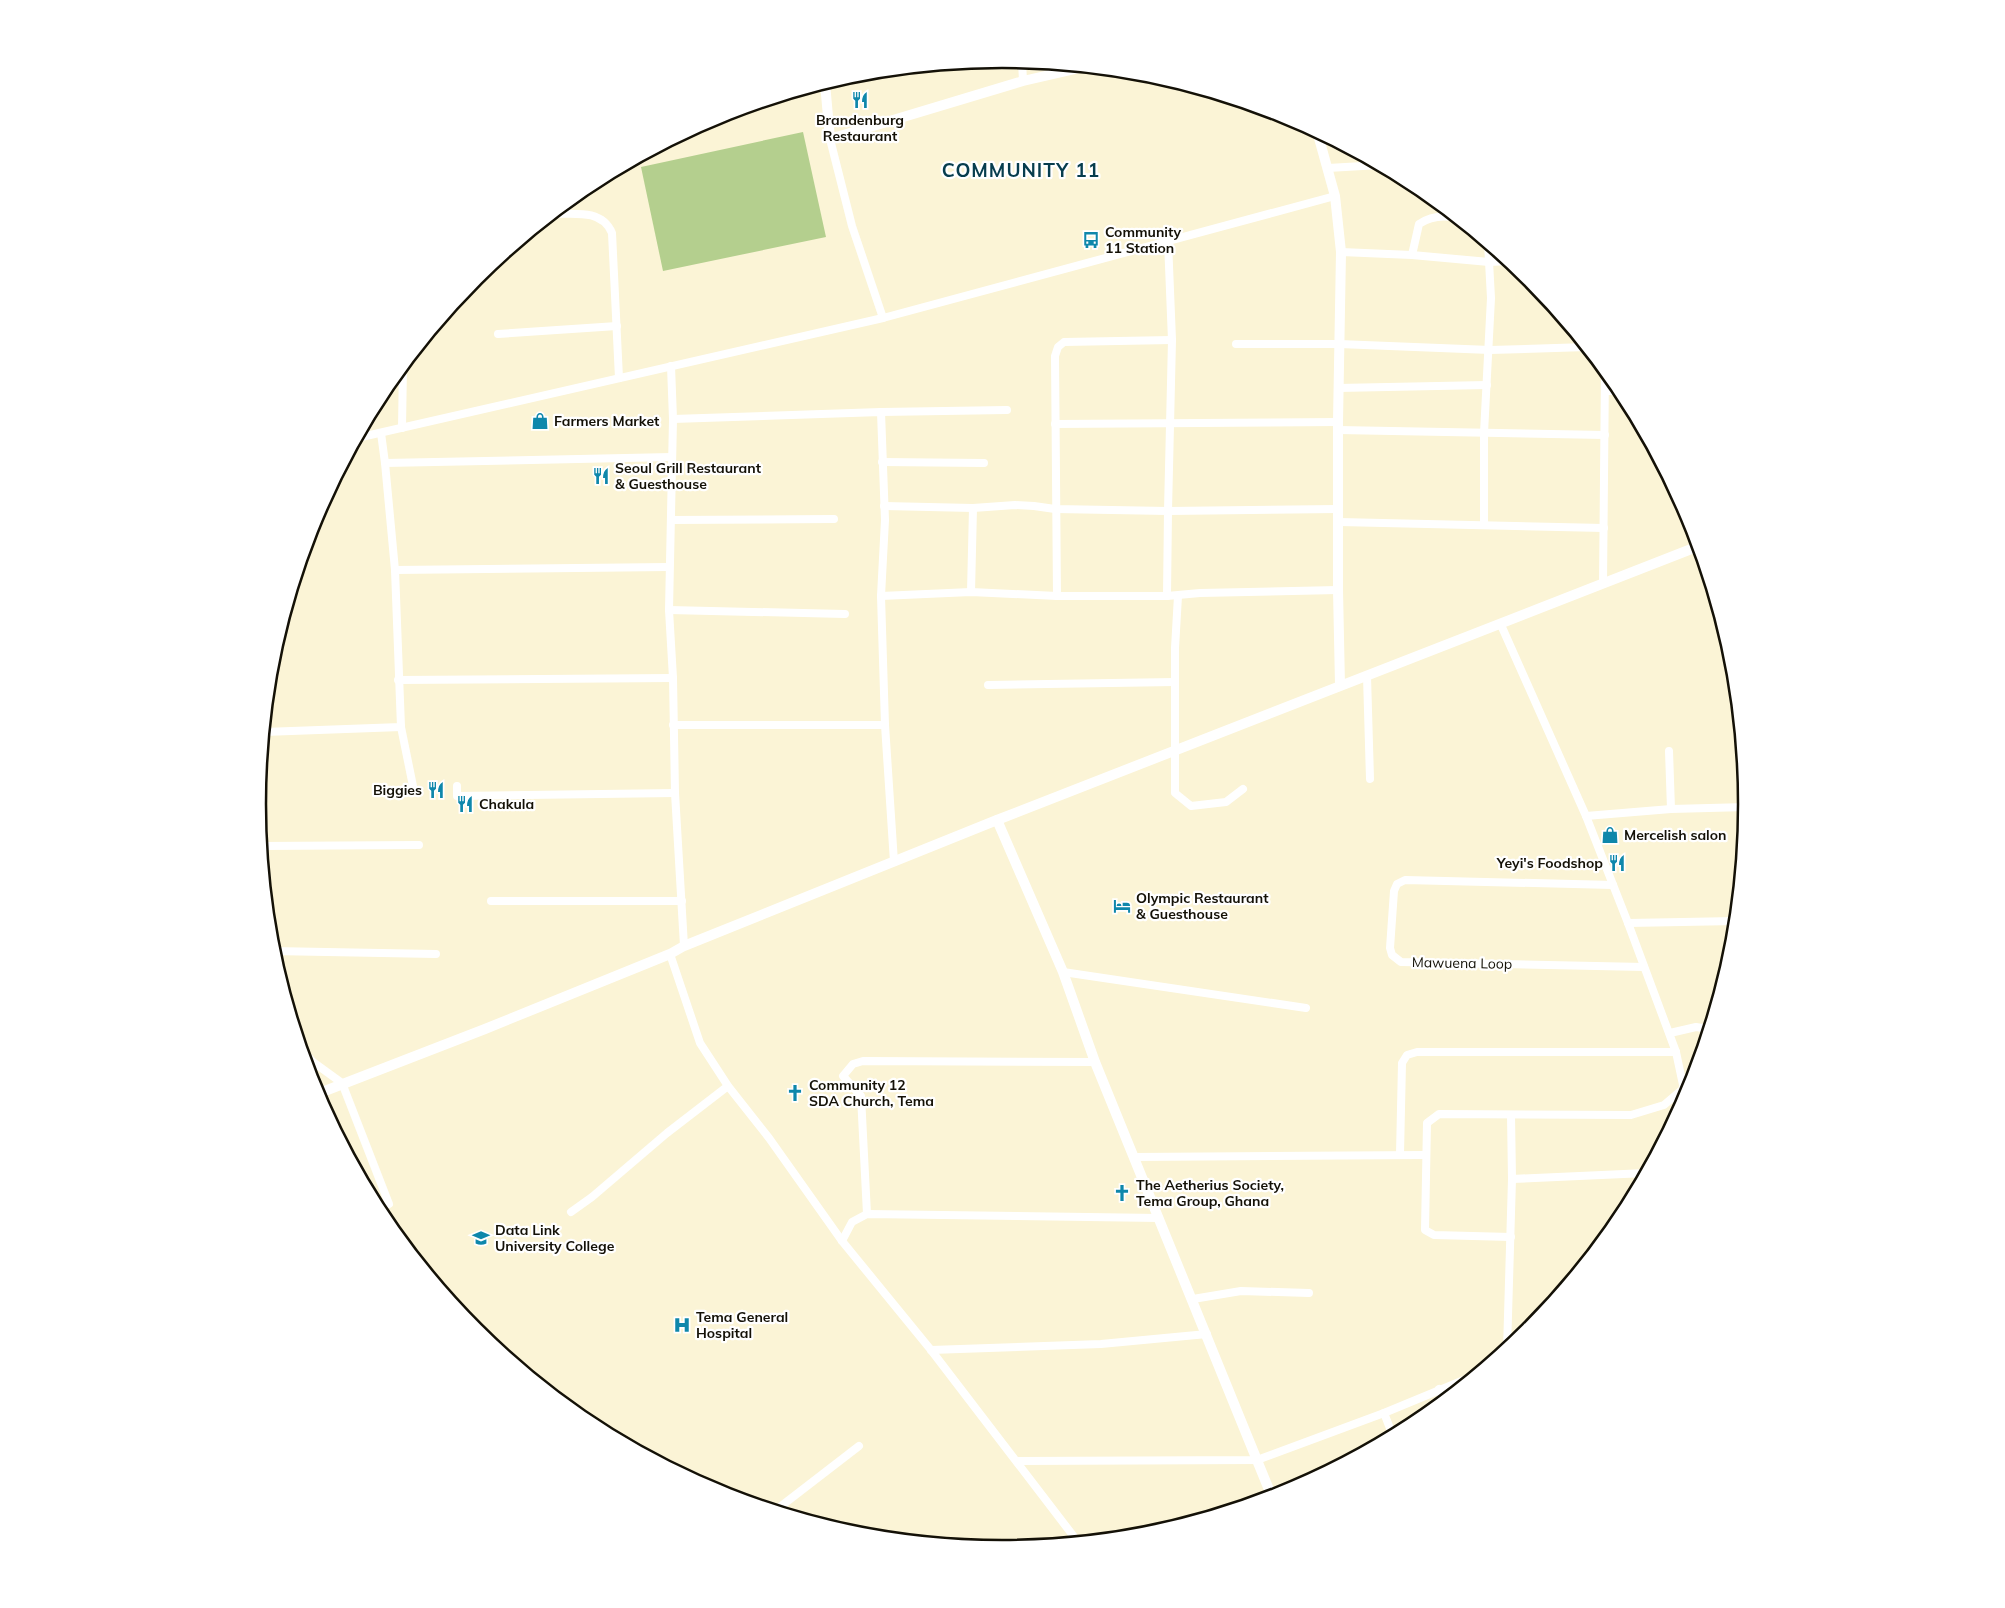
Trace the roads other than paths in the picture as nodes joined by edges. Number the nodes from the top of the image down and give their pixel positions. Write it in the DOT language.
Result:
graph roads {
  1 [pos="1022,68"];
  2 [pos="1068,71"];
  3 [pos="1023,81"];
  4 [pos="826,90"];
  5 [pos="830,139"];
  6 [pos="1319,139"];
  7 [pos="1370,166"];
  8 [pos="1328,168"];
  9 [pos="1335,196"];
  10 [pos="1442,213"];
  11 [pos="562,214"];
  12 [pos="1168,241"];
  13 [pos="1488,250"];
  14 [pos="1341,252"];
  15 [pos="1412,255"];
  16 [pos="1500,261"];
  17 [pos="1489,262"];
  18 [pos="883,318"];
  19 [pos="616,326"];
  20 [pos="498,334"];
  21 [pos="1172,340"];
  22 [pos="1236,344"];
  23 [pos="1338,344"];
  24 [pos="1580,347"];
  25 [pos="1490,350"];
  26 [pos="671,366"];
  27 [pos="403,377"];
  28 [pos="619,378"];
  29 [pos="1606,382"];
  30 [pos="1487,385"];
  31 [pos="1338,388"];
  32 [pos="1606,391"];
  33 [pos="1612,391"];
  34 [pos="1007,410"];
  35 [pos="881,412"];
  36 [pos="673,419"];
  37 [pos="1055,424"];
  38 [pos="1170,424"];
  39 [pos="1338,426"];
  40 [pos="402,428"];
  41 [pos="1484,433"];
  42 [pos="381,434"];
  43 [pos="1605,435"];
  44 [pos="365,437"];
  45 [pos="672,457"];
  46 [pos="882,462"];
  47 [pos="385,463"];
  48 [pos="984,463"];
  49 [pos="884,506"];
  50 [pos="973,508"];
  51 [pos="1055,509"];
  52 [pos="1338,509"];
  53 [pos="1168,511"];
  54 [pos="834,519"];
  55 [pos="671,520"];
  56 [pos="1339,522"];
  57 [pos="1484,524"];
  58 [pos="1604,528"];
  59 [pos="1693,548"];
  60 [pos="669,567"];
  61 [pos="395,570"];
  62 [pos="1603,584"];
  63 [pos="1338,590"];
  64 [pos="972,592"];
  65 [pos="882,596"];
  66 [pos="1057,596"];
  67 [pos="1167,596"];
  68 [pos="1178,596"];
  69 [pos="669,610"];
  70 [pos="845,614"];
  71 [pos="1501,625"];
  72 [pos="1367,676"];
  73 [pos="673,678"];
  74 [pos="398,680"];
  75 [pos="1175,682"];
  76 [pos="988,685"];
  77 [pos="1340,685"];
  78 [pos="673,725"];
  79 [pos="885,725"];
  80 [pos="401,727"];
  81 [pos="270,732"];
  82 [pos="1669,751"];
  83 [pos="1176,752"];
  84 [pos="1370,779"];
  85 [pos="458,786"];
  86 [pos="1243,789"];
  87 [pos="414,791"];
  88 [pos="675,793"];
  89 [pos="1739,807"];
  90 [pos="1671,809"];
  91 [pos="1586,816"];
  92 [pos="997,820"];
  93 [pos="419,845"];
  94 [pos="268,846"];
  95 [pos="894,862"];
  96 [pos="1613,886"];
  97 [pos="491,901"];
  98 [pos="682,901"];
  99 [pos="1729,921"];
  100 [pos="1628,923"];
  101 [pos="684,946"];
  102 [pos="281,951"];
  103 [pos="436,954"];
  104 [pos="670,954"];
  105 [pos="1644,967"];
  106 [pos="1063,972"];
  107 [pos="1306,1008"];
  108 [pos="1704,1028"];
  109 [pos="1670,1033"];
  110 [pos="1676,1052"];
  111 [pos="313,1062"];
  112 [pos="1095,1062"];
  113 [pos="1685,1080"];
  114 [pos="342,1083"];
  115 [pos="728,1086"];
  116 [pos="324,1091"];
  117 [pos="1679,1094"];
  118 [pos="1511,1115"];
  119 [pos="1400,1154"];
  120 [pos="1425,1155"];
  121 [pos="1135,1157"];
  122 [pos="1639,1173"];
  123 [pos="1512,1179"];
  124 [pos="389,1204"];
  125 [pos="571,1212"];
  126 [pos="867,1214"];
  127 [pos="1159,1218"];
  128 [pos="1511,1237"];
  129 [pos="842,1241"];
  130 [pos="1309,1293"];
  131 [pos="1193,1299"];
  132 [pos="1207,1334"];
  133 [pos="1507,1340"];
  134 [pos="932,1350"];
  135 [pos="1461,1380"];
  136 [pos="1439,1389"];
  137 [pos="1441,1395"];
  138 [pos="1384,1413"];
  139 [pos="1391,1430"];
  140 [pos="859,1446"];
  141 [pos="1257,1460"];
  142 [pos="1018,1461"];
  143 [pos="1269,1490"];
  144 [pos="782,1506"];
  145 [pos="1074,1537"];
  1 -- 3 [label="street"];
  2 -- 3 [label="street"];
  3 -- 5 [label="street"];
  4 -- 5 [label="street"];
  5 -- 18 [label="street"];
  6 -- 8 [label="street"];
  7 -- 8 [label="street"];
  8 -- 9 [label="street"];
  9 -- 12 [label="street"];
  9 -- 14 [label="street"];
  10 -- 15 [label="street"];
  11 -- 19 [label="street"];
  12 -- 18 [label="street"];
  12 -- 21 [label="street"];
  13 -- 17 [label="street"];
  14 -- 15 [label="street"];
  14 -- 23 [label="street"];
  15 -- 17 [label="street"];
  16 -- 17 [label="street"];
  17 -- 25 [label="street"];
  18 -- 26 [label="street"];
  19 -- 20 [label="street"];
  19 -- 28 [label="street"];
  21 -- 37 [label="street"];
  21 -- 38 [label="street"];
  22 -- 23 [label="street"];
  23 -- 25 [label="street"];
  23 -- 31 [label="street"];
  24 -- 25 [label="street"];
  25 -- 30 [label="street"];
  26 -- 28 [label="street"];
  26 -- 36 [label="street"];
  27 -- 40 [label="street"];
  28 -- 40 [label="street"];
  29 -- 32 [label="street"];
  30 -- 31 [label="street"];
  30 -- 41 [label="street"];
  31 -- 39 [label="street"];
  32 -- 33 [label="street"];
  32 -- 43 [label="street"];
  34 -- 35 [label="street"];
  35 -- 36 [label="street"];
  35 -- 46 [label="street"];
  36 -- 45 [label="street"];
  37 -- 38 [label="street"];
  37 -- 51 [label="street"];
  38 -- 39 [label="street"];
  38 -- 53 [label="street"];
  39 -- 41 [label="street"];
  39 -- 52 [label="street"];
  40 -- 42 [label="street"];
  41 -- 43 [label="street"];
  41 -- 57 [label="street"];
  42 -- 44 [label="street"];
  42 -- 47 [label="street"];
  43 -- 58 [label="street"];
  45 -- 47 [label="street"];
  45 -- 55 [label="street"];
  46 -- 48 [label="street"];
  46 -- 49 [label="street"];
  47 -- 61 [label="street"];
  49 -- 50 [label="street"];
  49 -- 65 [label="street"];
  50 -- 51 [label="street"];
  50 -- 64 [label="street"];
  51 -- 53 [label="street"];
  51 -- 66 [label="street"];
  52 -- 53 [label="street"];
  52 -- 56 [label="street"];
  53 -- 67 [label="street"];
  54 -- 55 [label="street"];
  55 -- 60 [label="street"];
  56 -- 57 [label="street"];
  56 -- 63 [label="street"];
  57 -- 58 [label="street"];
  58 -- 62 [label="street"];
  59 -- 62 [label="street"];
  60 -- 61 [label="street"];
  60 -- 69 [label="street"];
  61 -- 74 [label="street"];
  62 -- 71 [label="street"];
  63 -- 68 [label="street"];
  63 -- 77 [label="street"];
  64 -- 65 [label="street"];
  64 -- 66 [label="street"];
  65 -- 79 [label="street"];
  66 -- 67 [label="street"];
  67 -- 68 [label="street"];
  68 -- 75 [label="street"];
  69 -- 70 [label="street"];
  69 -- 73 [label="street"];
  71 -- 72 [label="street"];
  71 -- 91 [label="street"];
  72 -- 77 [label="street"];
  72 -- 84 [label="street"];
  73 -- 74 [label="street"];
  73 -- 78 [label="street"];
  74 -- 80 [label="street"];
  75 -- 76 [label="street"];
  75 -- 83 [label="street"];
  77 -- 83 [label="street"];
  78 -- 79 [label="street"];
  78 -- 88 [label="street"];
  79 -- 95 [label="street"];
  80 -- 81 [label="street"];
  80 -- 87 [label="street"];
  82 -- 90 [label="street"];
  83 -- 86 [label="street"];
  83 -- 92 [label="street"];
  85 -- 88 [label="street"];
  88 -- 98 [label="street"];
  89 -- 90 [label="street"];
  90 -- 91 [label="street"];
  91 -- 96 [label="street"];
  92 -- 95 [label="street"];
  92 -- 106 [label="street"];
  93 -- 94 [label="street"];
  95 -- 101 [label="street"];
  96 -- 100 [label="street"];
  96 -- 105 [label="street, Mawuena Loop"];
  97 -- 98 [label="street"];
  98 -- 101 [label="street"];
  99 -- 100 [label="street"];
  100 -- 105 [label="street"];
  101 -- 104 [label="street"];
  102 -- 103 [label="street"];
  104 -- 114 [label="street"];
  104 -- 115 [label="street"];
  105 -- 109 [label="street"];
  106 -- 107 [label="street"];
  106 -- 112 [label="street"];
  108 -- 109 [label="street"];
  109 -- 110 [label="street"];
  110 -- 113 [label="street"];
  110 -- 119 [label="street"];
  111 -- 114 [label="street"];
  112 -- 121 [label="street"];
  112 -- 126 [label="street"];
  114 -- 116 [label="street"];
  114 -- 124 [label="street"];
  115 -- 125 [label="street"];
  115 -- 129 [label="street"];
  117 -- 118 [label="street"];
  118 -- 120 [label="street"];
  118 -- 123 [label="street"];
  119 -- 120 [label="street"];
  119 -- 121 [label="street"];
  120 -- 128 [label="street"];
  121 -- 127 [label="street"];
  122 -- 123 [label="street"];
  123 -- 128 [label="street"];
  126 -- 127 [label="street"];
  126 -- 129 [label="street"];
  127 -- 131 [label="street"];
  128 -- 133 [label="street"];
  129 -- 134 [label="street"];
  130 -- 131 [label="street"];
  131 -- 132 [label="street"];
  132 -- 134 [label="street"];
  132 -- 141 [label="street"];
  134 -- 142 [label="street"];
  135 -- 136 [label="street"];
  136 -- 137 [label="street"];
  136 -- 138 [label="street"];
  138 -- 139 [label="street"];
  138 -- 141 [label="street"];
  140 -- 144 [label="street"];
  141 -- 142 [label="street"];
  141 -- 143 [label="street"];
  142 -- 145 [label="street"];
}
